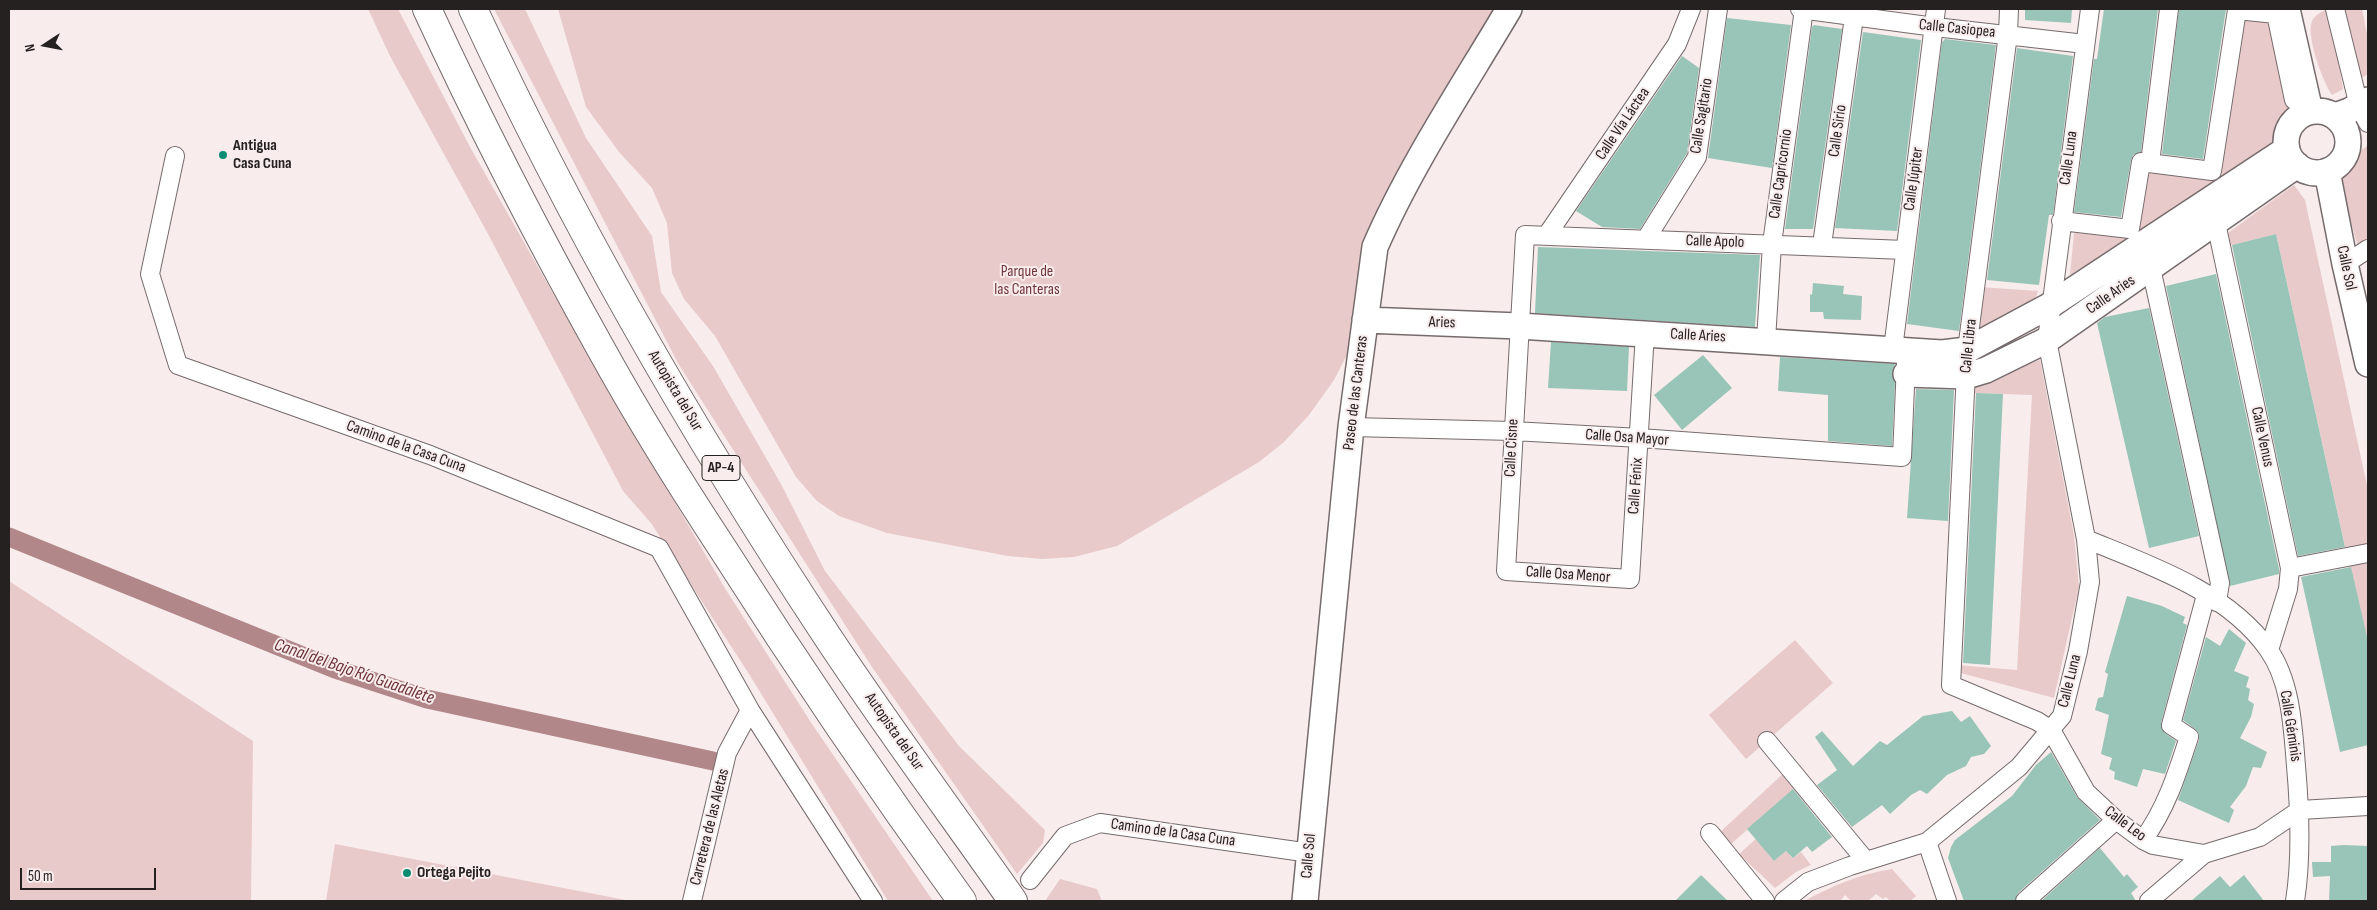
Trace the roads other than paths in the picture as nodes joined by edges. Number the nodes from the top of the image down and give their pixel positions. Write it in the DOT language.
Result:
graph roads {
  1 [pos="427,9"];
  2 [pos="473,9"];
  3 [pos="1509,9"];
  4 [pos="1691,9"];
  5 [pos="1718,9"];
  6 [pos="1800,9"];
  7 [pos="1804,9"];
  8 [pos="1936,9"];
  9 [pos="2009,9"];
  10 [pos="2090,9"];
  11 [pos="2169,9"];
  12 [pos="2287,9"];
  13 [pos="2335,9"];
  14 [pos="2237,10"];
  15 [pos="1854,16"];
  16 [pos="1935,27"];
  17 [pos="2008,34"];
  18 [pos="2085,44"];
  19 [pos="2302,106"];
  20 [pos="2366,114"];
  21 [pos="2335,116"];
  22 [pos="2348,144"];
  23 [pos="175,156"];
  24 [pos="2292,157"];
  25 [pos="2150,163"];
  26 [pos="2326,171"];
  27 [pos="2061,221"];
  28 [pos="2216,223"];
  29 [pos="1525,235"];
  30 [pos="1547,235"];
  31 [pos="1646,239"];
  32 [pos="1772,244"];
  33 [pos="1822,245"];
  34 [pos="1904,250"];
  35 [pos="2368,250"];
  36 [pos="2345,264"];
  37 [pos="2151,268"];
  38 [pos="2049,306"];
  39 [pos="1365,320"];
  40 [pos="1519,326"];
  41 [pos="1645,333"];
  42 [pos="1766,340"];
  43 [pos="2047,340"];
  44 [pos="1967,350"];
  45 [pos="1902,358"];
  46 [pos="2368,364"];
  47 [pos="1966,376"];
  48 [pos="1351,427"];
  49 [pos="1513,431"];
  50 [pos="1640,438"];
  51 [pos="1902,458"];
  52 [pos="2086,538"];
  53 [pos="2368,553"];
  54 [pos="2290,568"];
  55 [pos="1506,571"];
  56 [pos="1630,579"];
  57 [pos="2212,598"];
  58 [pos="2269,650"];
  59 [pos="1951,685"];
  60 [pos="750,710"];
  61 [pos="2051,730"];
  62 [pos="1767,741"];
  63 [pos="2368,806"];
  64 [pos="2300,810"];
  65 [pos="1313,811"];
  66 [pos="2116,820"];
  67 [pos="1710,833"];
  68 [pos="2143,840"];
  69 [pos="1928,842"];
  70 [pos="1310,853"];
  71 [pos="2204,854"];
  72 [pos="1866,860"];
  73 [pos="1022,891"];
  74 [pos="692,901"];
  75 [pos="873,901"];
  76 [pos="962,901"];
  77 [pos="1304,901"];
  78 [pos="1765,901"];
  79 [pos="1784,901"];
  80 [pos="1947,901"];
  81 [pos="2025,901"];
  82 [pos="2149,901"];
  83 [pos="2295,901"];
  1 -- 76 [label="highway, AP-4"];
  2 -- 73 [label="highway, Autopista del Sur / AP-4"];
  3 -- 39 [label="street, Paseo de las Canteras"];
  4 -- 30 [label="street, Calle Vía Láctea"];
  5 -- 31 [label="street, Calle Sagitario"];
  6 -- 7 [label="street, Calle Casiopea"];
  7 -- 15 [label="street, Calle Casiopea"];
  7 -- 32 [label="street, Calle Capricornio"];
  8 -- 16 [label="street, Calle Júpiter"];
  9 -- 17 [label="street, Calle Libra"];
  10 -- 18 [label="street, Calle Luna"];
  11 -- 25 [label="street"];
  12 -- 19 [label="street"];
  13 -- 20 [label="street"];
  14 -- 19 [label="street"];
  14 -- 25 [label="street"];
  15 -- 16 [label="street, Calle Casiopea"];
  15 -- 33 [label="street, Calle Sirio"];
  16 -- 17 [label="street, Calle Casiopea"];
  16 -- 34 [label="street, Calle Júpiter"];
  17 -- 18 [label="street, Calle Casiopea"];
  17 -- 44 [label="street, Calle Libra"];
  18 -- 27 [label="street, Calle Luna"];
  19 -- 21 [label="street"];
  19 -- 24 [label="street"];
  20 -- 21 [label="street"];
  20 -- 22 [label="street"];
  21 -- 22 [label="street"];
  22 -- 26 [label="street"];
  23 -- 60 [label="street, Camino de la Casa Cuna"];
  24 -- 26 [label="street"];
  24 -- 28 [label="street, Calle Aries"];
  24 -- 38 [label="street, Calle Aries"];
  25 -- 27 [label="street"];
  26 -- 36 [label="street, Calle Sol"];
  27 -- 38 [label="street, Calle Luna"];
  28 -- 37 [label="street, Calle Aries"];
  28 -- 54 [label="street, Calle Venus"];
  29 -- 30 [label="street, Calle Apolo"];
  29 -- 40 [label="street, Calle Cisne"];
  30 -- 31 [label="street, Calle Apolo"];
  31 -- 32 [label="street, Calle Apolo"];
  32 -- 33 [label="street, Calle Apolo"];
  32 -- 42 [label="street, Calle Capricornio"];
  33 -- 34 [label="street, Calle Apolo"];
  34 -- 45 [label="street, Calle Júpiter"];
  35 -- 36 [label="street"];
  36 -- 46 [label="street, Calle Sol"];
  37 -- 43 [label="street, Calle Aries"];
  37 -- 57 [label="street"];
  38 -- 43 [label="street, Calle Luna"];
  38 -- 44 [label="street, Calle Aries"];
  39 -- 40 [label="street, Aries"];
  39 -- 48 [label="street, Paseo de las Canteras"];
  40 -- 41 [label="street, Calle Aries"];
  40 -- 49 [label="street, Calle Cisne"];
  41 -- 42 [label="street, Calle Aries"];
  41 -- 50 [label="street, Calle Fénix"];
  42 -- 45 [label="street, Calle Aries"];
  43 -- 47 [label="street, Calle Aries"];
  43 -- 52 [label="street, Calle Luna"];
  44 -- 45 [label="street, Calle Aries"];
  44 -- 47 [label="street, Calle Libra"];
  45 -- 47 [label="street, Calle Aries"];
  45 -- 51 [label="street, Calle Júpiter"];
  47 -- 59 [label="street, Calle Libra"];
  48 -- 49 [label="street, Calle Osa Mayor"];
  48 -- 65 [label="street, Paseo de las Canteras"];
  49 -- 50 [label="street, Calle Osa Mayor"];
  49 -- 55 [label="street, Calle Cisne"];
  50 -- 51 [label="street, Calle Osa Mayor"];
  50 -- 56 [label="street, Calle Fénix"];
  52 -- 57 [label="street, Calle Géminis"];
  52 -- 61 [label="street, Calle Luna"];
  53 -- 54 [label="street"];
  54 -- 58 [label="street, Calle Venus"];
  55 -- 56 [label="street, Calle Osa Menor"];
  57 -- 58 [label="street, Calle Géminis"];
  57 -- 68 [label="street"];
  58 -- 64 [label="street, Calle Géminis"];
  59 -- 61 [label="street, Calle Leo"];
  60 -- 74 [label="street, Carretera de las Aletas"];
  60 -- 75 [label="street, Camino de la Casa Cuna"];
  61 -- 66 [label="street, Calle Leo"];
  61 -- 69 [label="street, Calle Luna"];
  62 -- 72 [label="street"];
  63 -- 64 [label="street"];
  64 -- 71 [label="street, Calle Leo"];
  64 -- 83 [label="street, Calle Géminis"];
  65 -- 70 [label="street, Calle Sol"];
  66 -- 68 [label="street, Calle Leo"];
  66 -- 81 [label="street"];
  67 -- 78 [label="street"];
  68 -- 71 [label="street, Calle Leo"];
  69 -- 72 [label="street, Calle Luna"];
  69 -- 80 [label="street"];
  70 -- 73 [label="street, Camino de la Casa Cuna"];
  70 -- 77 [label="street, Calle Sol"];
  71 -- 82 [label="street"];
  72 -- 79 [label="street, Calle Luna"];
}
